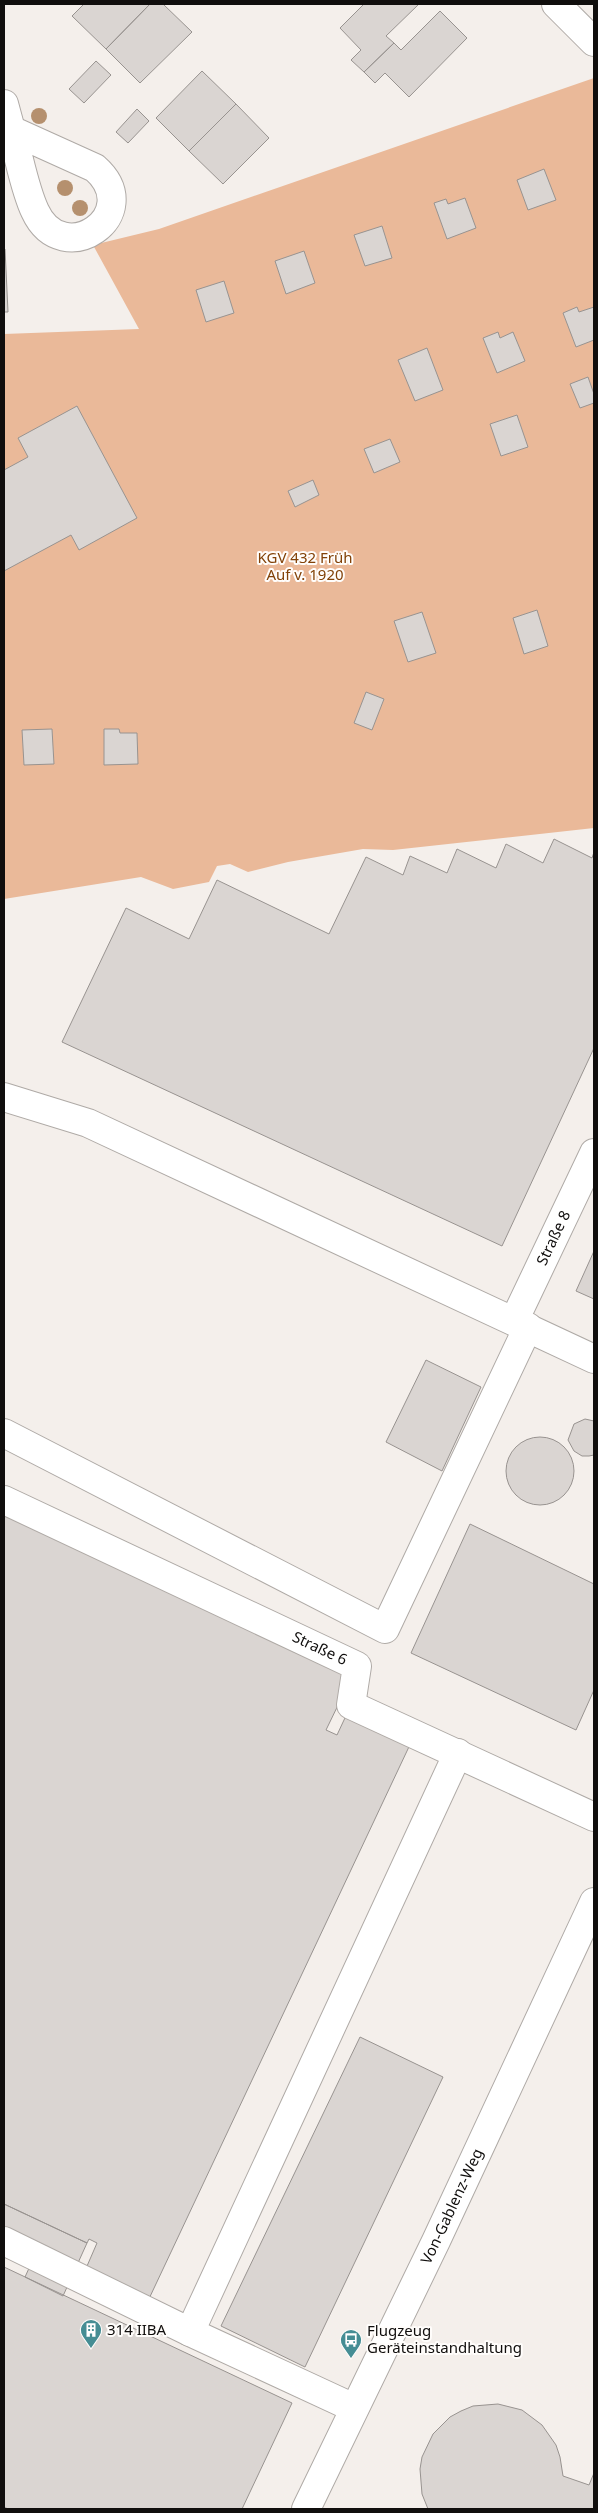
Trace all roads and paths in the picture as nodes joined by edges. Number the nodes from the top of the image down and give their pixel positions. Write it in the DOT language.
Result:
graph roads {
  1 [pos="556,4"];
  2 [pos="594,42"];
  3 [pos="4,104"];
  4 [pos="11,130"];
  5 [pos="4,1097"];
  6 [pos="594,1153"];
  7 [pos="521,1324"];
  8 [pos="594,1359"];
  9 [pos="4,1433"];
  10 [pos="4,1500"];
  11 [pos="458,1753"];
  12 [pos="594,1817"];
  13 [pos="594,1902"];
  14 [pos="4,2241"];
  15 [pos="190,2332"];
  16 [pos="354,2408"];
  17 [pos="306,2509"];
  1 -- 2 [label="street"];
  3 -- 4 [label="street"];
  5 -- 7 [label="street"];
  6 -- 7 [label="street, Straße 8"];
  7 -- 8 [label="street"];
  7 -- 9 [label="street, Straße 8"];
  10 -- 11 [label="street, Straße 6"];
  11 -- 12 [label="street, Straße 6"];
  11 -- 15 [label="street"];
  13 -- 16 [label="street, Von-Gablenz-Weg"];
  14 -- 15 [label="street"];
  15 -- 16 [label="street"];
  16 -- 17 [label="street, Von-Gablenz-Weg"];
}
